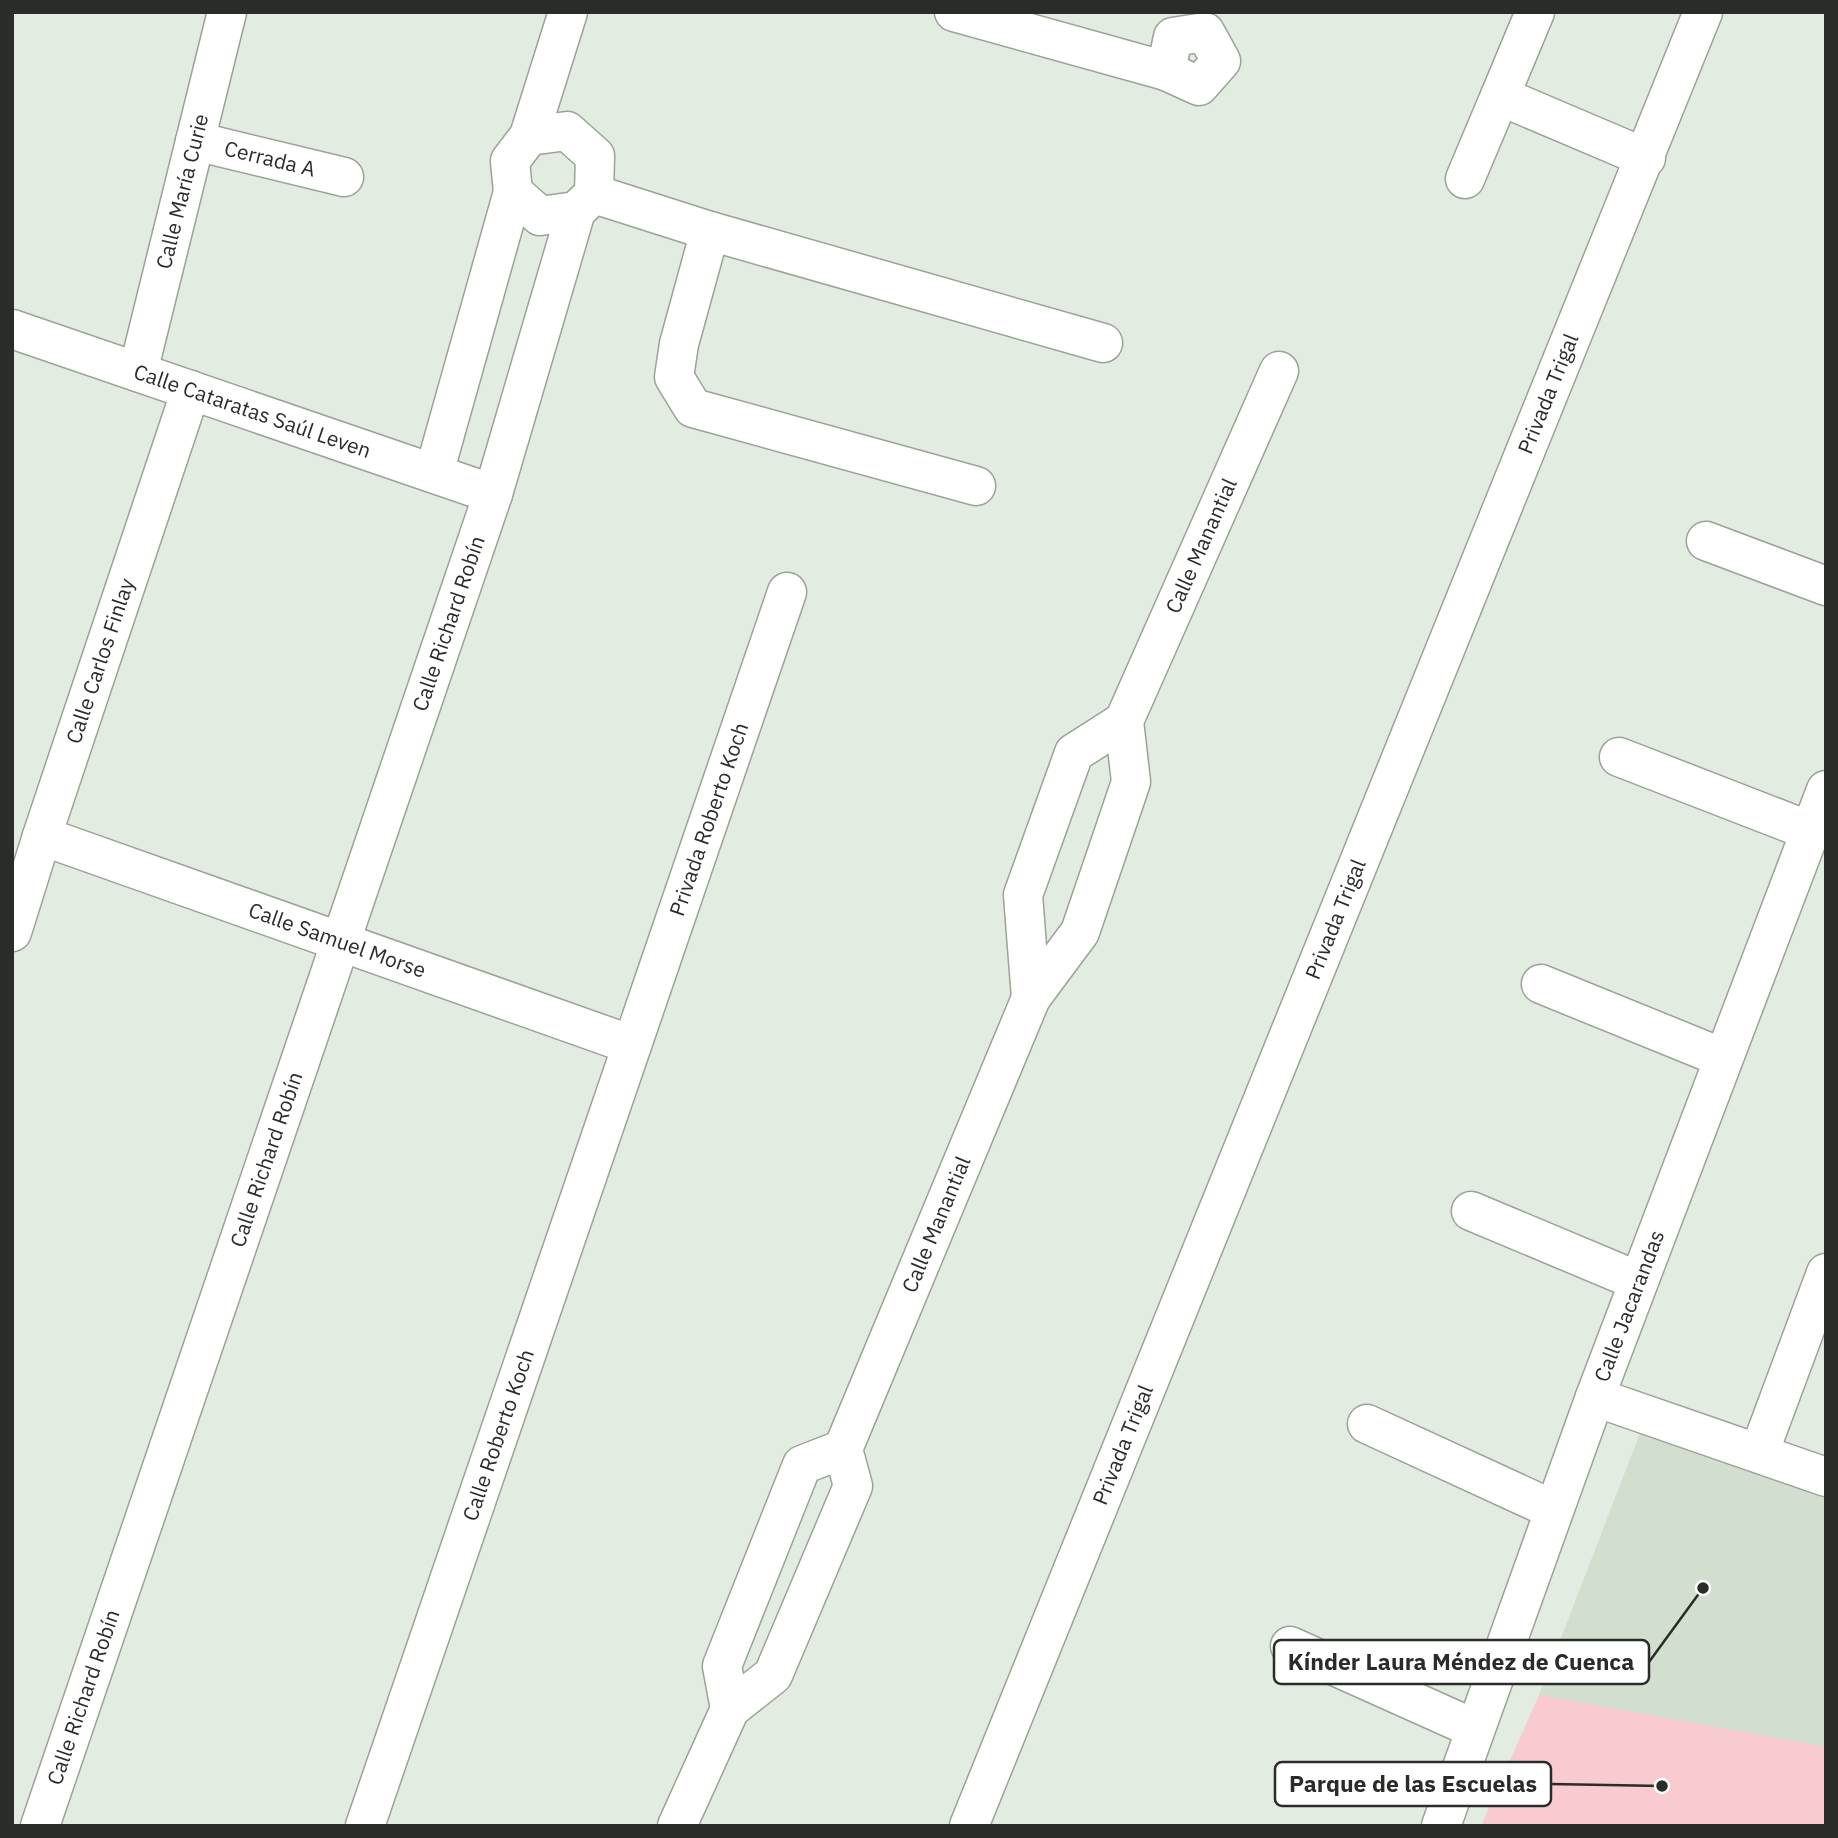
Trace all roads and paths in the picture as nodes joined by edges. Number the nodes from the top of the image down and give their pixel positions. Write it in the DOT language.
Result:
graph roads {
  1 [pos="227,12"];
  2 [pos="568,12"];
  3 [pos="954,12"];
  4 [pos="1535,12"];
  5 [pos="1703,12"];
  6 [pos="1166,71"];
  7 [pos="1500,96"];
  8 [pos="529,136"];
  9 [pos="195,141"];
  10 [pos="1646,158"];
  11 [pos="344,177"];
  12 [pos="1465,179"];
  13 [pos="513,192"];
  14 [pos="585,203"];
  15 [pos="710,231"];
  16 [pos="12,329"];
  17 [pos="1104,343"];
  18 [pos="1279,370"];
  19 [pos="138,372"];
  20 [pos="191,390"];
  21 [pos="434,473"];
  22 [pos="976,486"];
  23 [pos="493,494"];
  24 [pos="1706,541"];
  25 [pos="1826,586"];
  26 [pos="787,593"];
  27 [pos="1124,721"];
  28 [pos="1619,757"];
  29 [pos="1825,793"];
  30 [pos="1810,831"];
  31 [pos="42,836"];
  32 [pos="12,932"];
  33 [pos="341,942"];
  34 [pos="1541,984"];
  35 [pos="1031,998"];
  36 [pos="632,1045"];
  37 [pos="1723,1058"];
  38 [pos="1471,1211"];
  39 [pos="1826,1273"];
  40 [pos="1638,1281"];
  41 [pos="1595,1397"];
  42 [pos="1367,1424"];
  43 [pos="843,1450"];
  44 [pos="1759,1453"];
  45 [pos="1826,1476"];
  46 [pos="1554,1510"];
  47 [pos="1290,1646"];
  48 [pos="730,1709"];
  49 [pos="1475,1729"];
  50 [pos="40,1826"];
  51 [pos="365,1826"];
  52 [pos="677,1826"];
  53 [pos="969,1826"];
  54 [pos="1441,1826"];
  1 -- 9 [label="street, Calle María Curie"];
  2 -- 8 [label="street"];
  3 -- 6 [label="street"];
  4 -- 7 [label="street"];
  5 -- 10 [label="street, Privada Trigal"];
  7 -- 10 [label="street"];
  7 -- 12 [label="street"];
  8 -- 13 [label="street"];
  8 -- 14 [label="street"];
  9 -- 11 [label="street, Cerrada A"];
  9 -- 19 [label="street, Calle María Curie"];
  10 -- 53 [label="street, Privada Trigal"];
  13 -- 14 [label="street"];
  13 -- 21 [label="street"];
  14 -- 15 [label="street"];
  14 -- 23 [label="street, Calle Richard Robín"];
  15 -- 17 [label="street"];
  15 -- 22 [label="street"];
  16 -- 19 [label="street, Calle Cataratas Saúl Leven"];
  18 -- 27 [label="street, Calle Manantial"];
  19 -- 20 [label="street, Calle Cataratas Saúl Leven"];
  20 -- 21 [label="street, Calle Cataratas Saúl Leven"];
  20 -- 31 [label="street, Calle Carlos Finlay"];
  21 -- 23 [label="street, Calle Cataratas Saúl Leven"];
  23 -- 33 [label="street, Calle Richard Robín"];
  24 -- 25 [label="street"];
  26 -- 36 [label="street, Privada Roberto Koch"];
  27 -- 35 [label="street, Calle Manantial"];
  27 -- 35 [label="street, Calle Manantial"];
  28 -- 30 [label="street"];
  29 -- 30 [label="street, Calle Jacarandas"];
  30 -- 37 [label="street, Calle Jacarandas"];
  31 -- 32 [label="street, Calle Carlos Finlay"];
  31 -- 33 [label="street, Calle Samuel Morse"];
  33 -- 36 [label="street, Calle Samuel Morse"];
  33 -- 50 [label="street, Calle Richard Robín"];
  34 -- 37 [label="street"];
  35 -- 43 [label="street, Calle Manantial"];
  36 -- 51 [label="street, Calle Roberto Koch"];
  37 -- 40 [label="street, Calle Jacarandas"];
  38 -- 40 [label="street"];
  39 -- 44 [label="street"];
  40 -- 41 [label="street, Calle Jacarandas"];
  41 -- 44 [label="street"];
  41 -- 46 [label="street, Calle Jacarandas"];
  42 -- 46 [label="street"];
  43 -- 48 [label="street"];
  43 -- 48 [label="street"];
  44 -- 45 [label="street"];
  46 -- 49 [label="street, Calle Jacarandas"];
  47 -- 49 [label="street"];
  48 -- 52 [label="street"];
  49 -- 54 [label="street, Calle Jacarandas"];
}
